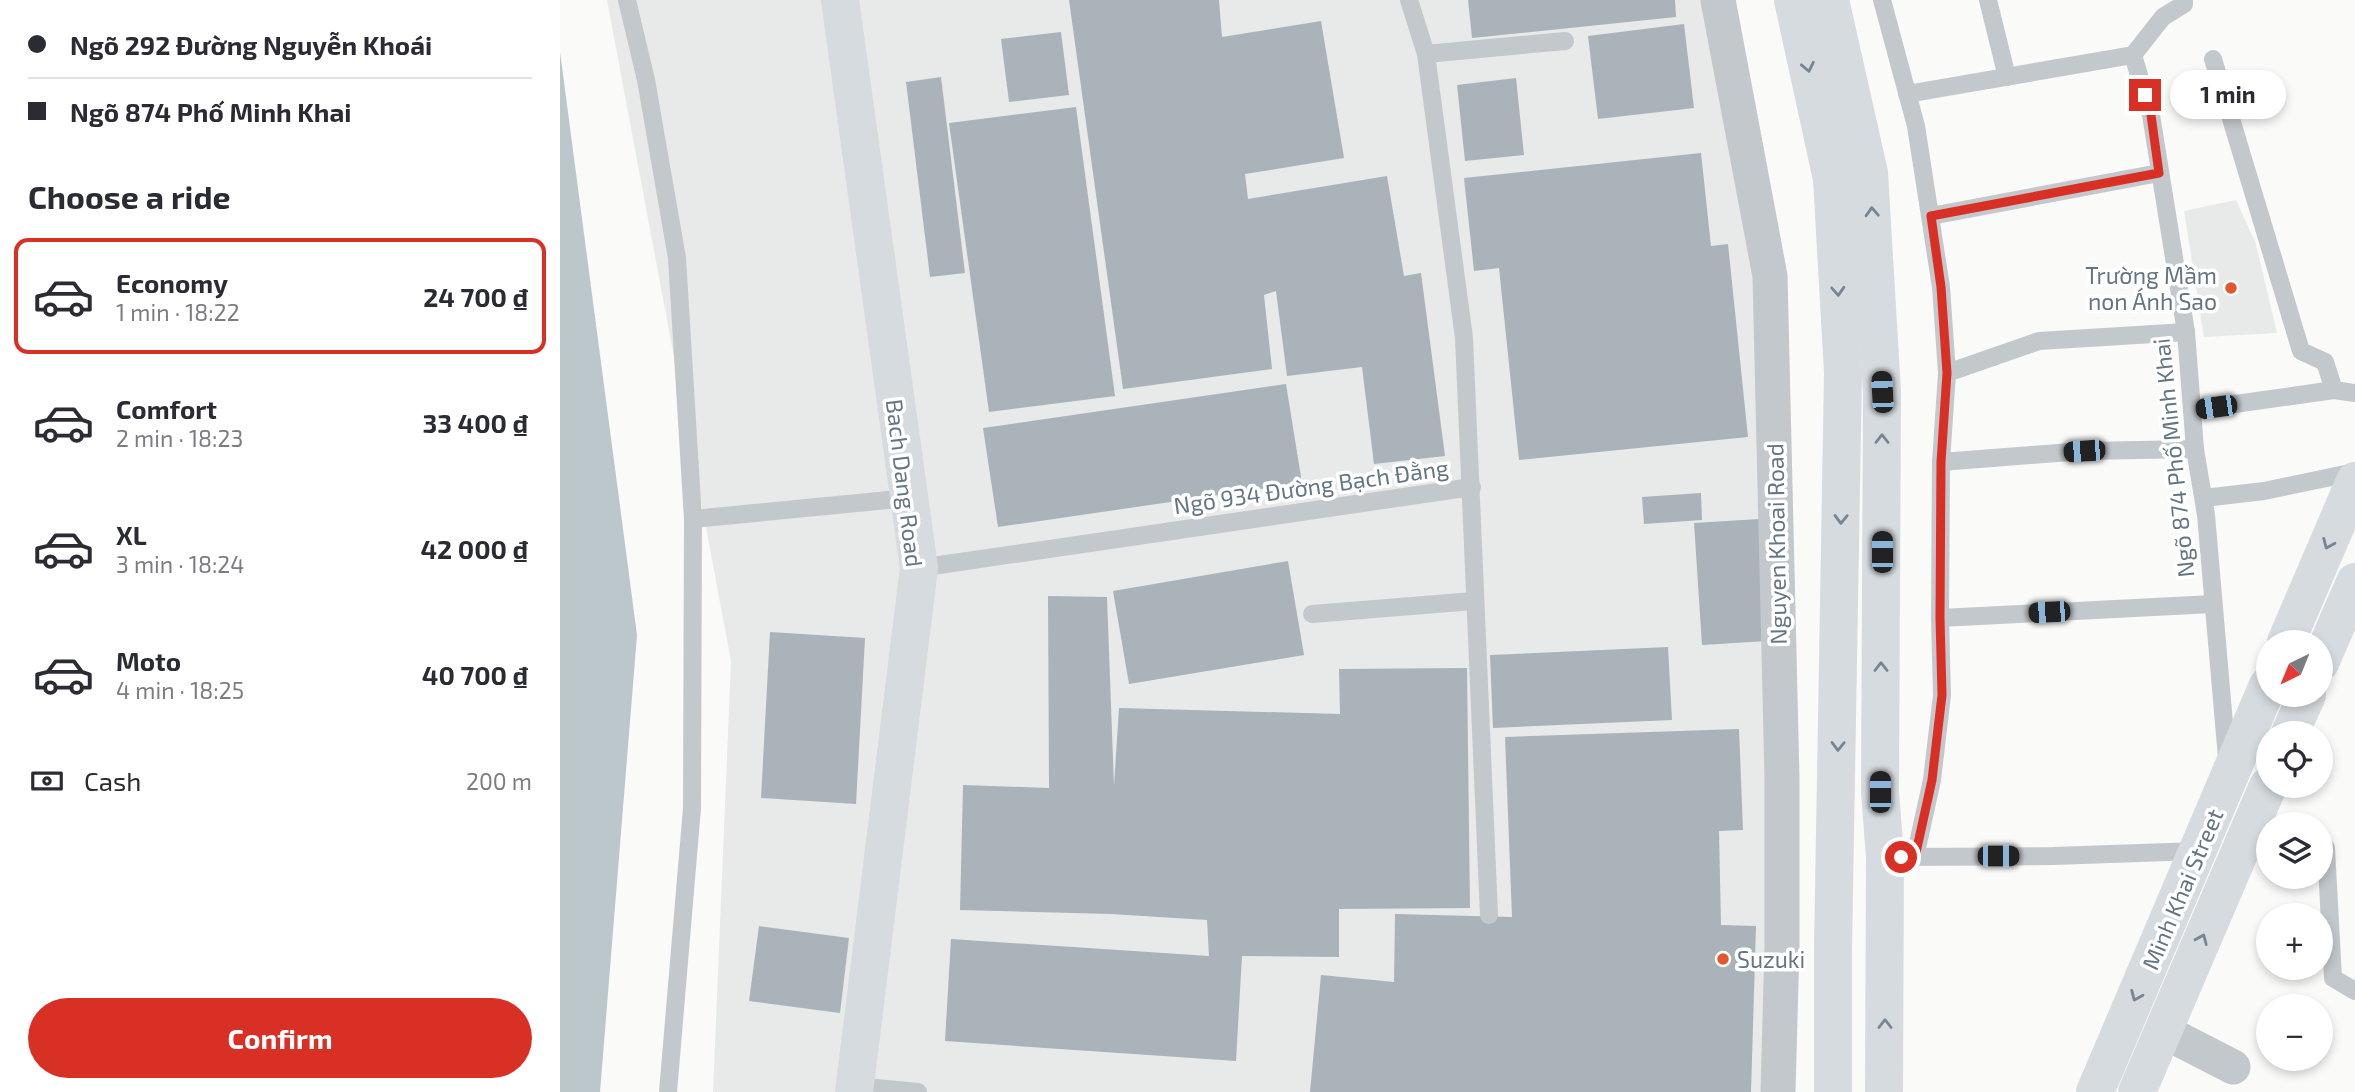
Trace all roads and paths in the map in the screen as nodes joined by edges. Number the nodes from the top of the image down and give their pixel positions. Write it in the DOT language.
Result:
graph roads {
  1 [pos="627,0"];
  2 [pos="840,0"];
  3 [pos="1409,0"];
  4 [pos="1718,0"];
  5 [pos="1793,0"];
  6 [pos="1830,0"];
  7 [pos="1882,0"];
  8 [pos="1988,0"];
  9 [pos="2185,0"];
  10 [pos="1564,41"];
  11 [pos="1426,54"];
  12 [pos="2133,55"];
  13 [pos="2213,59"];
  14 [pos="2007,77"];
  15 [pos="1907,94"];
  16 [pos="2159,173"];
  17 [pos="1931,216"];
  18 [pos="2186,332"];
  19 [pos="1947,373"];
  20 [pos="2334,390"];
  21 [pos="2355,393"];
  22 [pos="2193,410"];
  23 [pos="2195,449"];
  24 [pos="1941,462"];
  25 [pos="2355,472"];
  26 [pos="2355,481"];
  27 [pos="1472,487"];
  28 [pos="909,498"];
  29 [pos="2204,498"];
  30 [pos="693,519"];
  31 [pos="919,568"];
  32 [pos="2355,582"];
  33 [pos="1474,601"];
  34 [pos="2213,604"];
  35 [pos="1312,614"];
  36 [pos="1940,618"];
  37 [pos="2291,630"];
  38 [pos="2333,633"];
  39 [pos="2259,707"];
  40 [pos="2229,776"];
  41 [pos="2265,809"];
  42 [pos="2198,851"];
  43 [pos="1900,857"];
  44 [pos="2328,889"];
  45 [pos="1489,915"];
  46 [pos="1782,946"];
  47 [pos="1833,949"];
  48 [pos="2355,991"];
  49 [pos="2163,1031"];
  50 [pos="2233,1067"];
  51 [pos="855,1089"];
  52 [pos="668,1092"];
  53 [pos="918,1092"];
  54 [pos="1778,1092"];
  55 [pos="1833,1092"];
  56 [pos="1884,1092"];
  57 [pos="2095,1092"];
  58 [pos="2137,1092"];
  1 -- 30 [label="lane"];
  2 -- 28 [label="main road, Bach Dang Road"];
  3 -- 11 [label="lane, Ngõ 934 Đường Bạch Đằng"];
  4 -- 46 [label="street, Nguyen Khoai Road"];
  5 -- 47 [label="main road, one-way"];
  43 -- 6 [label="main road, one-way"];
  7 -- 15 [label="lane"];
  8 -- 14 [label="lane"];
  9 -- 12 [label="lane"];
  10 -- 11 [label="lane"];
  11 -- 27 [label="lane, Ngõ 934 Đường Bạch Đằng"];
  12 -- 14 [label="lane"];
  12 -- 16 [label="lane, Ngõ 874 Phố Minh Khai"];
  13 -- 20 [label="lane"];
  14 -- 15 [label="lane"];
  15 -- 17 [label="lane"];
  16 -- 17 [label="lane"];
  16 -- 18 [label="lane, Ngõ 874 Phố Minh Khai"];
  17 -- 19 [label="lane"];
  18 -- 19 [label="lane"];
  18 -- 22 [label="lane, Ngõ 874 Phố Minh Khai"];
  19 -- 24 [label="lane"];
  20 -- 21 [label="lane"];
  20 -- 22 [label="lane"];
  22 -- 23 [label="lane, Ngõ 874 Phố Minh Khai"];
  23 -- 24 [label="lane"];
  23 -- 29 [label="lane, Ngõ 874 Phố Minh Khai"];
  24 -- 36 [label="lane"];
  25 -- 29 [label="lane"];
  26 -- 37 [label="main road, one-way"];
  27 -- 31 [label="lane, Ngõ 934 Đường Bạch Đằng"];
  27 -- 33 [label="lane"];
  28 -- 30 [label="lane"];
  28 -- 31 [label="main road, Bach Dang Road"];
  29 -- 34 [label="lane, Ngõ 874 Phố Minh Khai"];
  30 -- 52 [label="lane"];
  31 -- 51 [label="main road, Bach Dang Road"];
  32 -- 38 [label="main road"];
  33 -- 35 [label="lane"];
  33 -- 45 [label="lane"];
  34 -- 36 [label="lane"];
  34 -- 40 [label="lane, Ngõ 874 Phố Minh Khai"];
  36 -- 43 [label="lane"];
  39 -- 40 [label="main road, Minh Khai Street"];
  40 -- 42 [label="main road, Minh Khai Street"];
  49 -- 41 [label="main road, Minh Khai Street, one-way"];
  42 -- 43 [label="lane"];
  42 -- 57 [label="main road, Minh Khai Street, one-way"];
  56 -- 43 [label="main road, one-way"];
  44 -- 48 [label="lane"];
  46 -- 47 [label="street"];
  46 -- 54 [label="street, Nguyen Khoai Road"];
  47 -- 55 [label="main road"];
  49 -- 50 [label="street"];
  49 -- 58 [label="main road, Minh Khai Street"];
  51 -- 53 [label="lane"];
}
